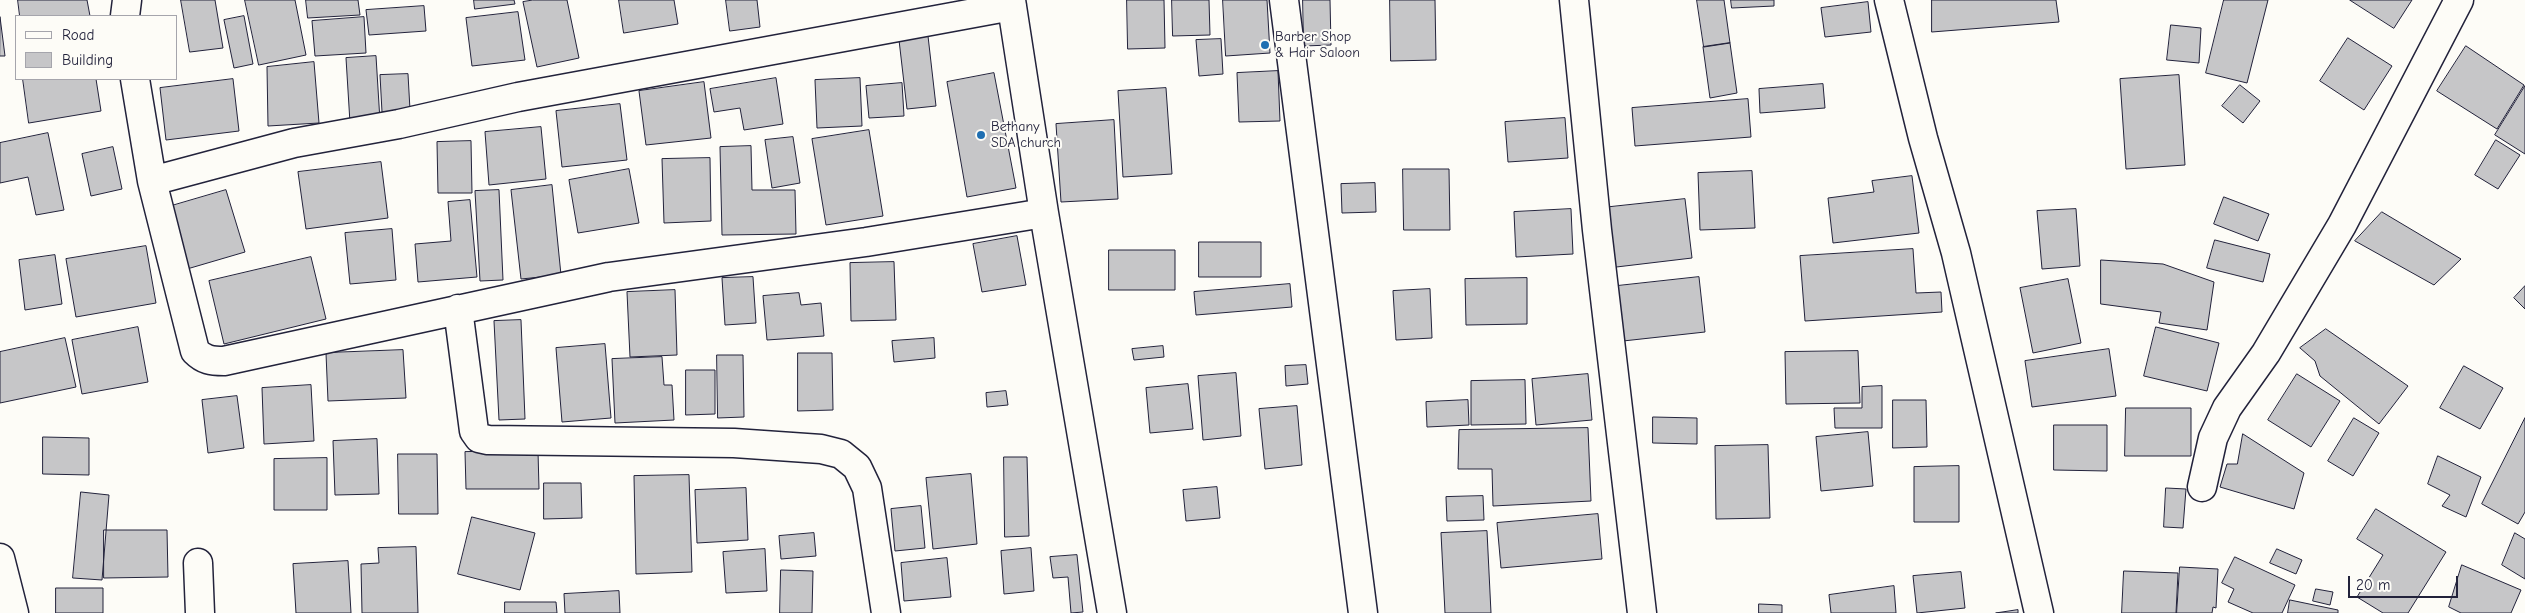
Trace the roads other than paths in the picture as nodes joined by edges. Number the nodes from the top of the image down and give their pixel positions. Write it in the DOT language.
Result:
graph roads {
  1 [pos="127,0"];
  2 [pos="1284,0"];
  3 [pos="1574,0"];
  4 [pos="1889,0"];
  5 [pos="2459,0"];
  6 [pos="1012,3"];
  7 [pos="125,15"];
  8 [pos="135,80"];
  9 [pos="152,181"];
  10 [pos="1044,213"];
  11 [pos="458,309"];
  12 [pos="2202,487"];
  13 [pos="0,558"];
  14 [pos="198,564"];
  15 [pos="14,613"];
  16 [pos="200,613"];
  17 [pos="886,613"];
  18 [pos="1112,613"];
  19 [pos="1363,613"];
  20 [pos="1642,613"];
  21 [pos="2039,613"];
  1 -- 7 [label="street"];
  2 -- 19 [label="street"];
  3 -- 20 [label="street"];
  4 -- 21 [label="street"];
  5 -- 12 [label="street"];
  6 -- 9 [label="street"];
  6 -- 10 [label="street"];
  8 -- 9 [label="street"];
  9 -- 11 [label="street"];
  10 -- 11 [label="street"];
  10 -- 18 [label="street"];
  11 -- 17 [label="street"];
  13 -- 15 [label="street"];
  14 -- 16 [label="street"];
}
